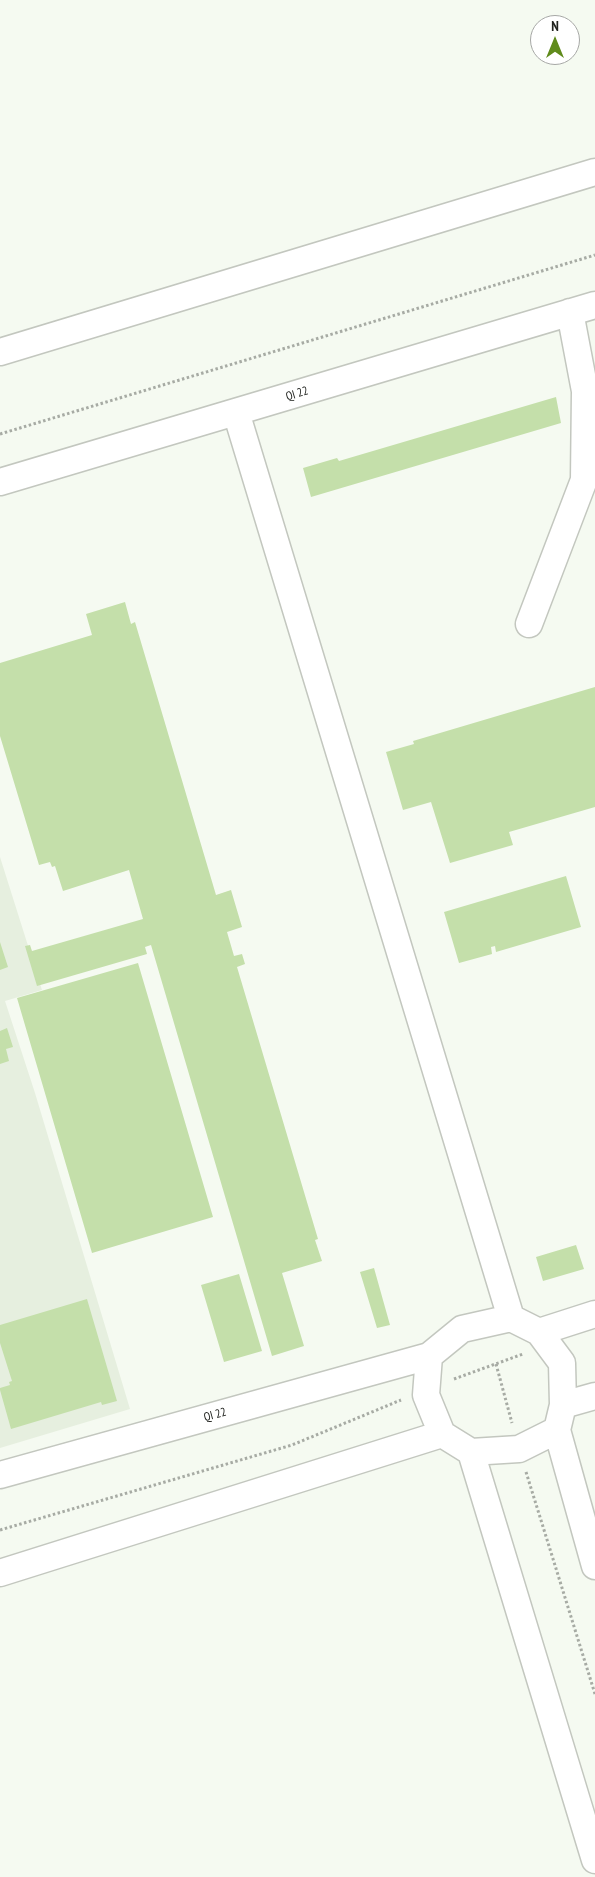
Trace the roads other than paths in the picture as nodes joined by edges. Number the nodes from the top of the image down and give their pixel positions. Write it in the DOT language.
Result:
graph roads {
  1 [pos="595,172"];
  2 [pos="595,305"];
  3 [pos="570,312"];
  4 [pos="0,352"];
  5 [pos="236,412"];
  6 [pos="0,482"];
  7 [pos="530,624"];
  8 [pos="595,1314"];
  9 [pos="511,1318"];
  10 [pos="543,1338"];
  11 [pos="429,1356"];
  12 [pos="595,1396"];
  13 [pos="563,1405"];
  14 [pos="557,1430"];
  15 [pos="442,1434"];
  16 [pos="470,1452"];
  17 [pos="0,1475"];
  18 [pos="595,1566"];
  19 [pos="0,1573"];
  20 [pos="595,1860"];
  1 -- 4 [label="street"];
  2 -- 3 [label="street, QI 22"];
  3 -- 5 [label="street, QI 22"];
  3 -- 7 [label="street"];
  5 -- 6 [label="street, QI 22"];
  5 -- 9 [label="street"];
  8 -- 10 [label="street"];
  9 -- 10 [label="street"];
  9 -- 11 [label="street"];
  10 -- 13 [label="street"];
  11 -- 15 [label="street"];
  11 -- 17 [label="street, QI 22"];
  12 -- 13 [label="street"];
  13 -- 14 [label="street"];
  14 -- 16 [label="street"];
  14 -- 18 [label="street"];
  15 -- 16 [label="street"];
  15 -- 19 [label="street"];
  16 -- 20 [label="street"];
}
